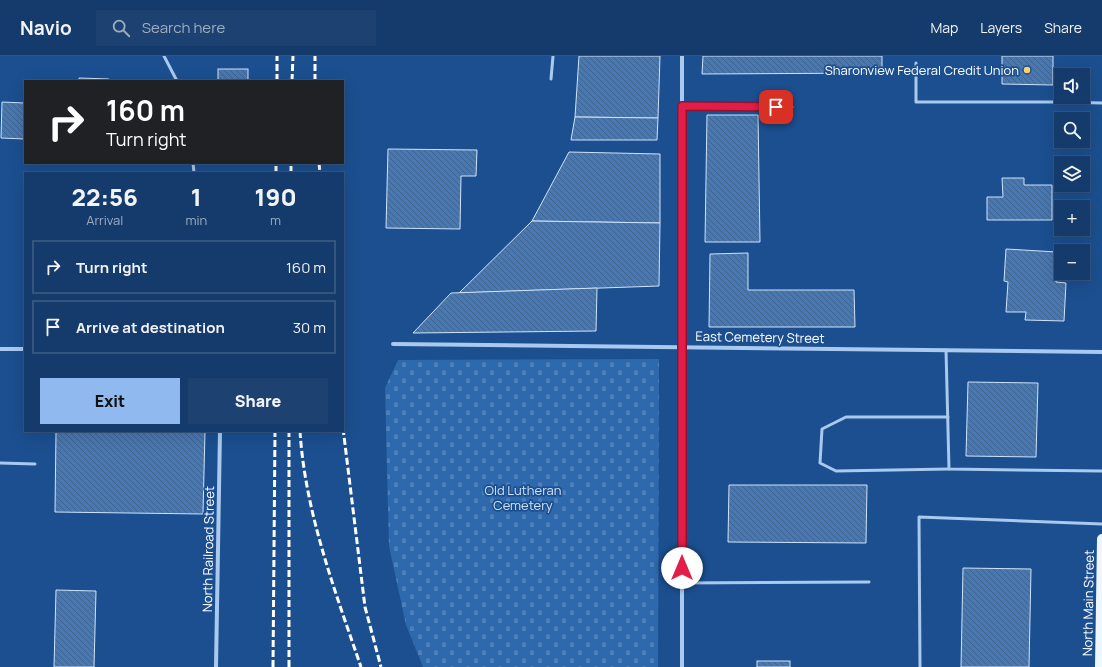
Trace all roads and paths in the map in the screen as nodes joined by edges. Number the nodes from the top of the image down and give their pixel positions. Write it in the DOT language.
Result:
graph roads {
  1 [pos="164,56"];
  2 [pos="553,56"];
  3 [pos="682,56"];
  4 [pos="916,63"];
  5 [pos="551,79"];
  6 [pos="176,80"];
  7 [pos="1102,103"];
  8 [pos="682,106"];
  9 [pos="792,107"];
  10 [pos="393,344"];
  11 [pos="683,346"];
  12 [pos="0,349"];
  13 [pos="24,349"];
  14 [pos="946,350"];
  15 [pos="1102,352"];
  16 [pos="948,417"];
  17 [pos="220,432"];
  18 [pos="0,463"];
  19 [pos="35,464"];
  20 [pos="949,469"];
  21 [pos="1102,471"];
  22 [pos="1102,524"];
  23 [pos="1102,539"];
  24 [pos="869,582"];
  25 [pos="682,584"];
  26 [pos="1101,652"];
  27 [pos="216,667"];
  28 [pos="682,667"];
  29 [pos="920,667"];
  30 [pos="1100,667"];
  1 -- 6 [label="lane"];
  2 -- 5 [label="lane"];
  3 -- 8 [label="street"];
  4 -- 7 [label="lane"];
  8 -- 9 [label="lane"];
  8 -- 11 [label="street"];
  10 -- 11 [label="street, East Cemetery Street"];
  11 -- 14 [label="street, East Cemetery Street"];
  11 -- 25 [label="street"];
  12 -- 13 [label="street"];
  14 -- 15 [label="street, East Cemetery Street"];
  14 -- 16 [label="lane"];
  16 -- 20 [label="lane"];
  16 -- 20 [label="lane"];
  17 -- 27 [label="street, North Railroad Street"];
  18 -- 19 [label="lane"];
  20 -- 21 [label="lane"];
  22 -- 29 [label="lane"];
  23 -- 26 [label="main road, North Main Street"];
  24 -- 25 [label="lane"];
  25 -- 28 [label="street"];
  26 -- 30 [label="main road, North Main Street"];
}
